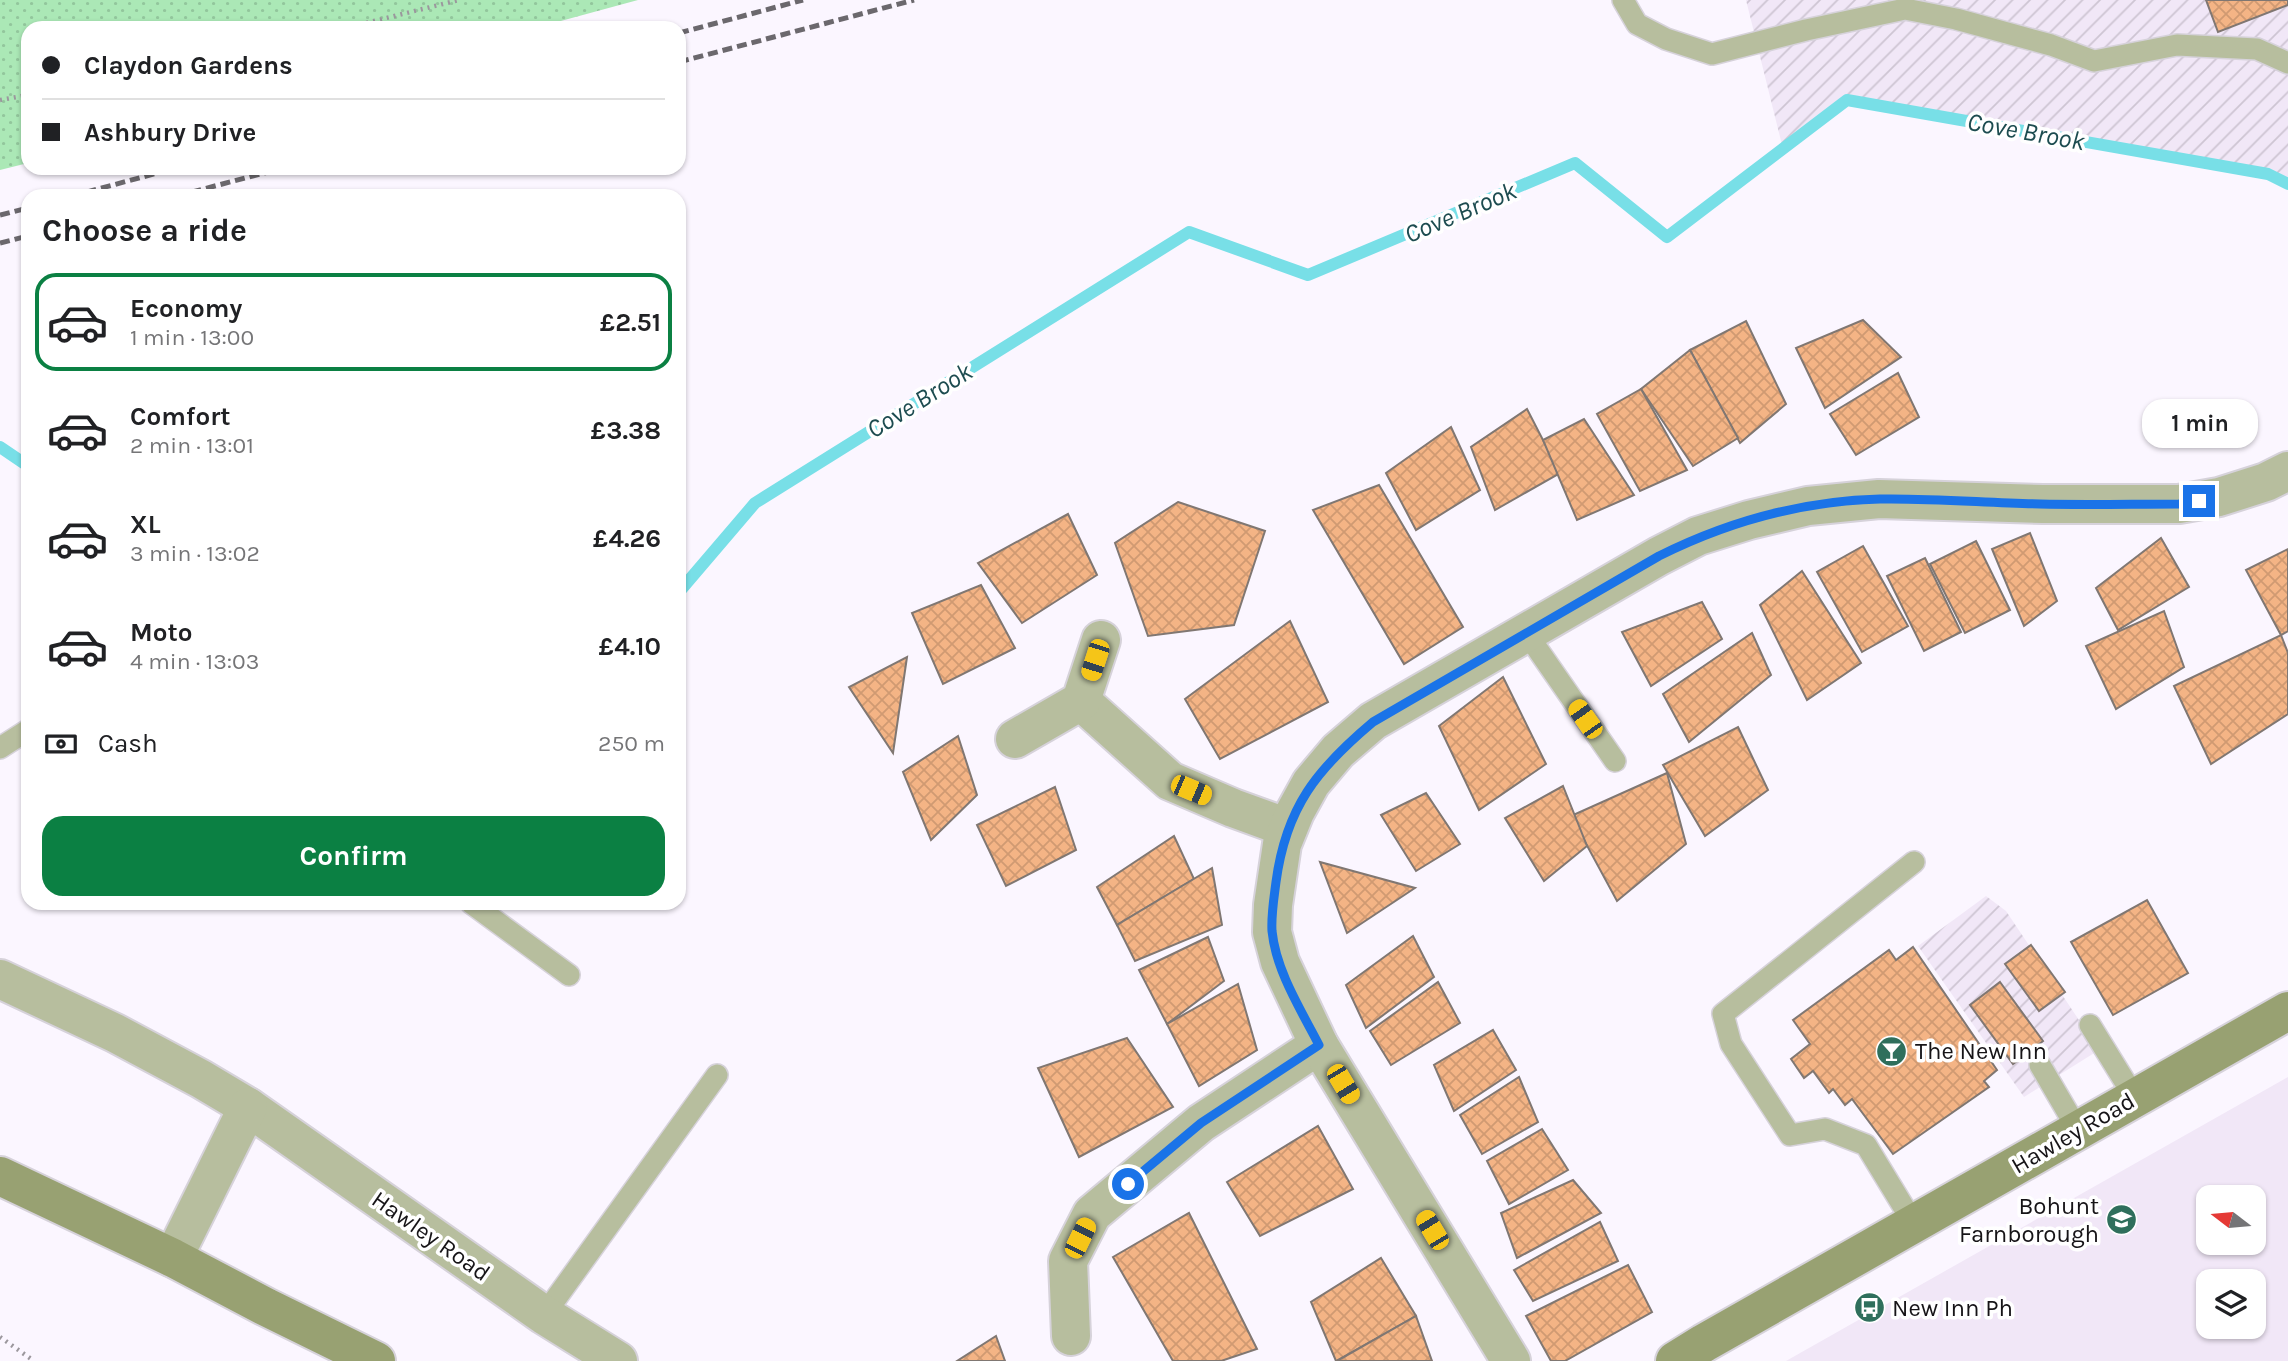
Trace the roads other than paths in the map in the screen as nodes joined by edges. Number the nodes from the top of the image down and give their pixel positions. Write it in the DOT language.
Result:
graph roads {
  1 [pos="1623,0"];
  2 [pos="2288,63"];
  3 [pos="2288,471"];
  4 [pos="1527,634"];
  5 [pos="1101,640"];
  6 [pos="1082,701"];
  7 [pos="21,734"];
  8 [pos="1015,739"];
  9 [pos="0,748"];
  10 [pos="1615,761"];
  11 [pos="1288,828"];
  12 [pos="1914,862"];
  13 [pos="481,910"];
  14 [pos="569,975"];
  15 [pos="0,979"];
  16 [pos="2288,1011"];
  17 [pos="2090,1025"];
  18 [pos="1319,1045"];
  19 [pos="2040,1065"];
  20 [pos="717,1075"];
  21 [pos="2135,1098"];
  22 [pos="247,1107"];
  23 [pos="2078,1130"];
  24 [pos="0,1176"];
  25 [pos="1914,1224"];
  26 [pos="173,1258"];
  27 [pos="544,1315"];
  28 [pos="1071,1336"];
  29 [pos="376,1361"];
  30 [pos="618,1361"];
  31 [pos="1511,1361"];
  32 [pos="1675,1361"];
  1 -- 2 [label="lane"];
  3 -- 4 [label="street"];
  4 -- 10 [label="lane"];
  4 -- 11 [label="street"];
  5 -- 6 [label="street"];
  6 -- 8 [label="street"];
  6 -- 11 [label="street"];
  7 -- 9 [label="lane"];
  11 -- 18 [label="street"];
  12 -- 25 [label="lane"];
  13 -- 14 [label="lane"];
  15 -- 22 [label="street, Hawley Road"];
  16 -- 21 [label="main road, Hawley Road"];
  17 -- 21 [label="lane"];
  18 -- 28 [label="street"];
  18 -- 31 [label="street"];
  19 -- 23 [label="lane"];
  20 -- 27 [label="lane"];
  21 -- 23 [label="main road, Hawley Road"];
  22 -- 26 [label="street"];
  22 -- 27 [label="street, Hawley Road"];
  23 -- 25 [label="main road, Hawley Road"];
  24 -- 26 [label="main road"];
  25 -- 32 [label="main road, Hawley Road"];
  26 -- 29 [label="main road"];
  27 -- 30 [label="street, Hawley Road"];
}
